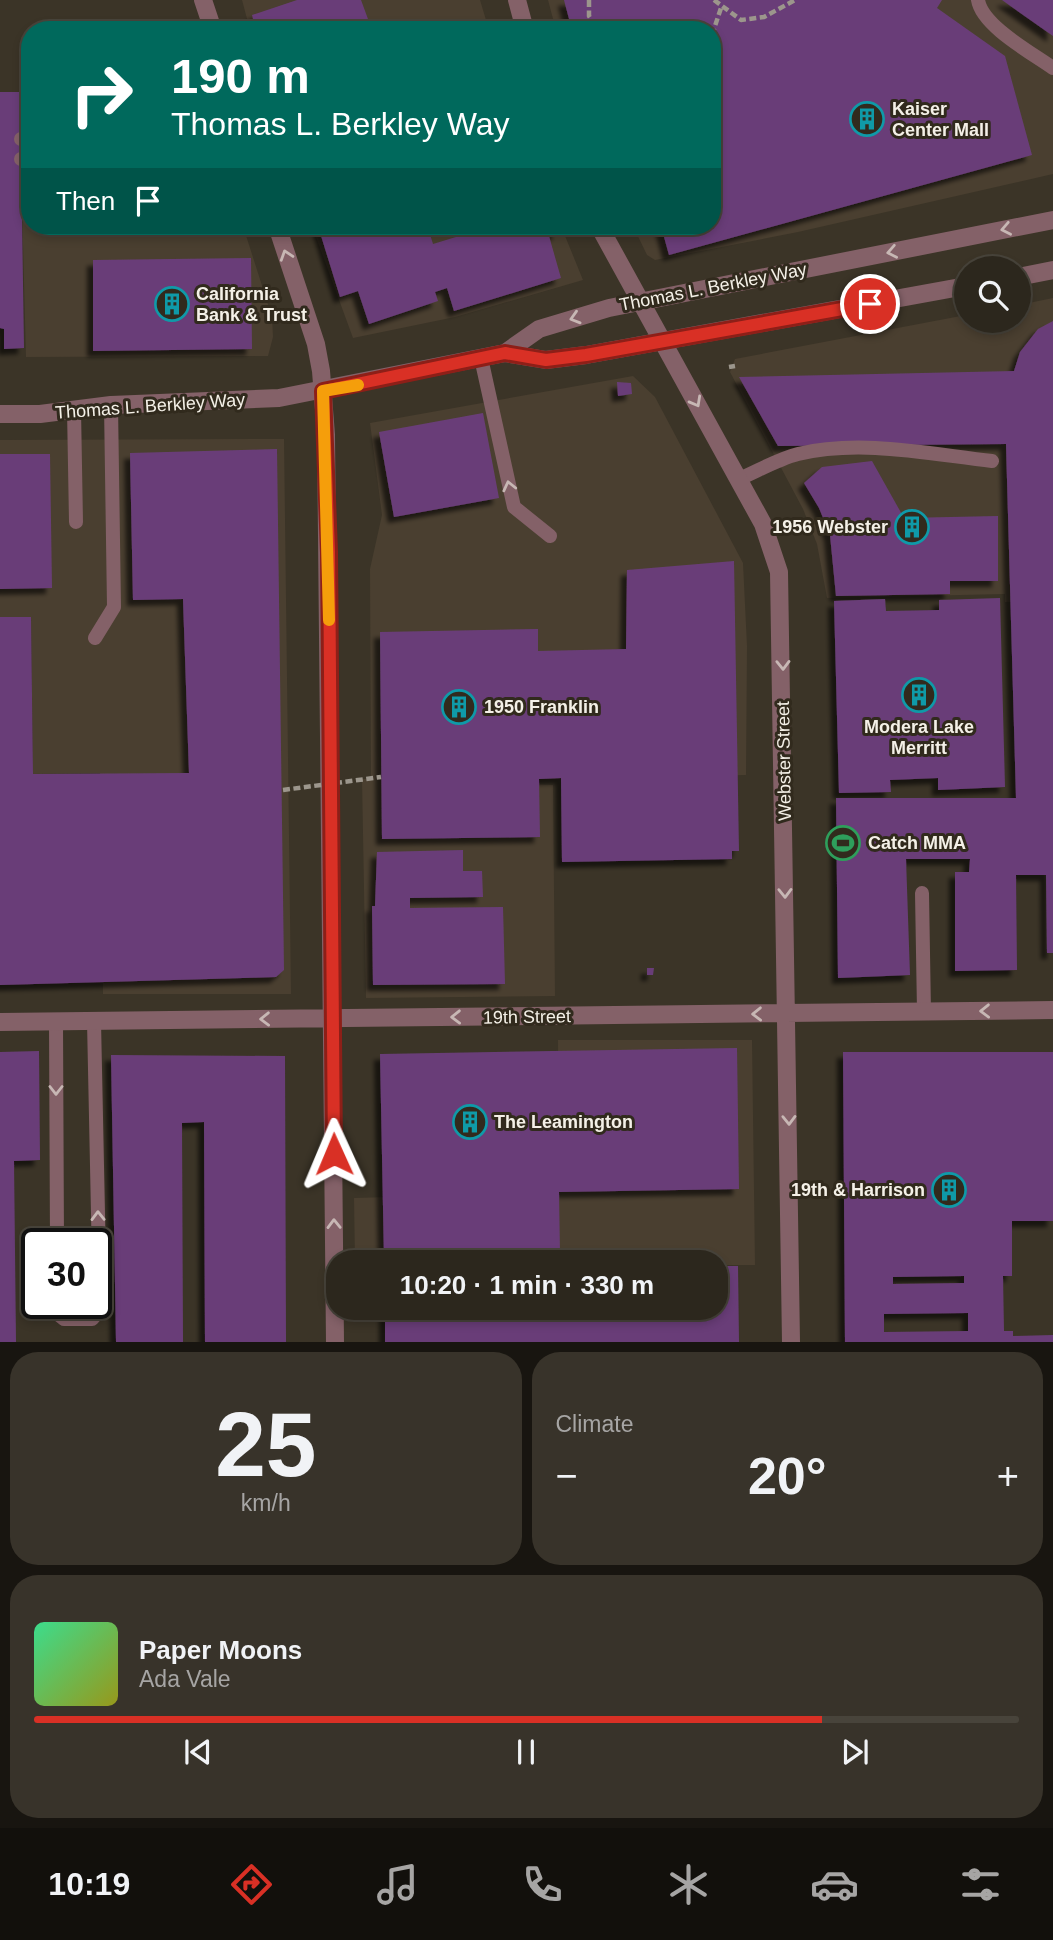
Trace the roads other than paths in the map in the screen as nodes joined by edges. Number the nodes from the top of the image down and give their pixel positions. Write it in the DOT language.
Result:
graph roads {
  1 [pos="203,0"];
  2 [pos="517,0"];
  3 [pos="978,0"];
  4 [pos="210,21"];
  5 [pos="523,21"];
  6 [pos="1053,68"];
  7 [pos="1053,220"];
  8 [pos="280,235"];
  9 [pos="604,235"];
  10 [pos="1053,270"];
  11 [pos="1031,274"];
  12 [pos="954,288"];
  13 [pos="641,302"];
  14 [pos="663,342"];
  15 [pos="505,353"];
  16 [pos="481,358"];
  17 [pos="323,391"];
  18 [pos="111,405"];
  19 [pos="74,409"];
  20 [pos="0,414"];
  21 [pos="992,461"];
  22 [pos="739,479"];
  23 [pos="76,522"];
  24 [pos="550,536"];
  25 [pos="96,638"];
  26 [pos="922,893"];
  27 [pos="1053,1010"];
  28 [pos="925,1012"];
  29 [pos="787,1014"];
  30 [pos="333,1018"];
  31 [pos="94,1021"];
  32 [pos="56,1022"];
  33 [pos="0,1023"];
  34 [pos="57,1228"];
  35 [pos="98,1228"];
  36 [pos="335,1342"];
  37 [pos="791,1342"];
  1 -- 4 [label="street"];
  2 -- 5 [label="street"];
  3 -- 6 [label="lane"];
  7 -- 13 [label="street, Thomas L. Berkley Way, one-way"];
  17 -- 8 [label="street, one-way"];
  9 -- 13 [label="street, Webster Street"];
  10 -- 11 [label="street"];
  12 -- 14 [label="street, Thomas L. Berkley Way"];
  13 -- 14 [label="street, Webster Street"];
  13 -- 15 [label="street, Thomas L. Berkley Way, one-way"];
  14 -- 15 [label="street, Thomas L. Berkley Way"];
  14 -- 22 [label="street, Webster Street, one-way"];
  15 -- 16 [label="street, Thomas L. Berkley Way"];
  16 -- 17 [label="street, Thomas L. Berkley Way"];
  24 -- 16 [label="lane, one-way"];
  17 -- 18 [label="street, Thomas L. Berkley Way"];
  17 -- 30 [label="street"];
  18 -- 19 [label="street, Thomas L. Berkley Way"];
  18 -- 25 [label="lane"];
  19 -- 20 [label="street, Thomas L. Berkley Way"];
  19 -- 23 [label="lane"];
  21 -- 22 [label="lane"];
  22 -- 29 [label="street, Webster Street, one-way"];
  26 -- 28 [label="lane"];
  27 -- 28 [label="street, 19th Street, one-way"];
  28 -- 29 [label="street, 19th Street"];
  29 -- 30 [label="street, 19th Street, one-way"];
  29 -- 37 [label="street, Webster Street, one-way"];
  30 -- 31 [label="street, 19th Street, one-way"];
  36 -- 30 [label="street, one-way"];
  31 -- 32 [label="street, 19th Street"];
  35 -- 31 [label="lane, one-way"];
  32 -- 33 [label="street, 19th Street"];
  32 -- 34 [label="lane, one-way"];
}
